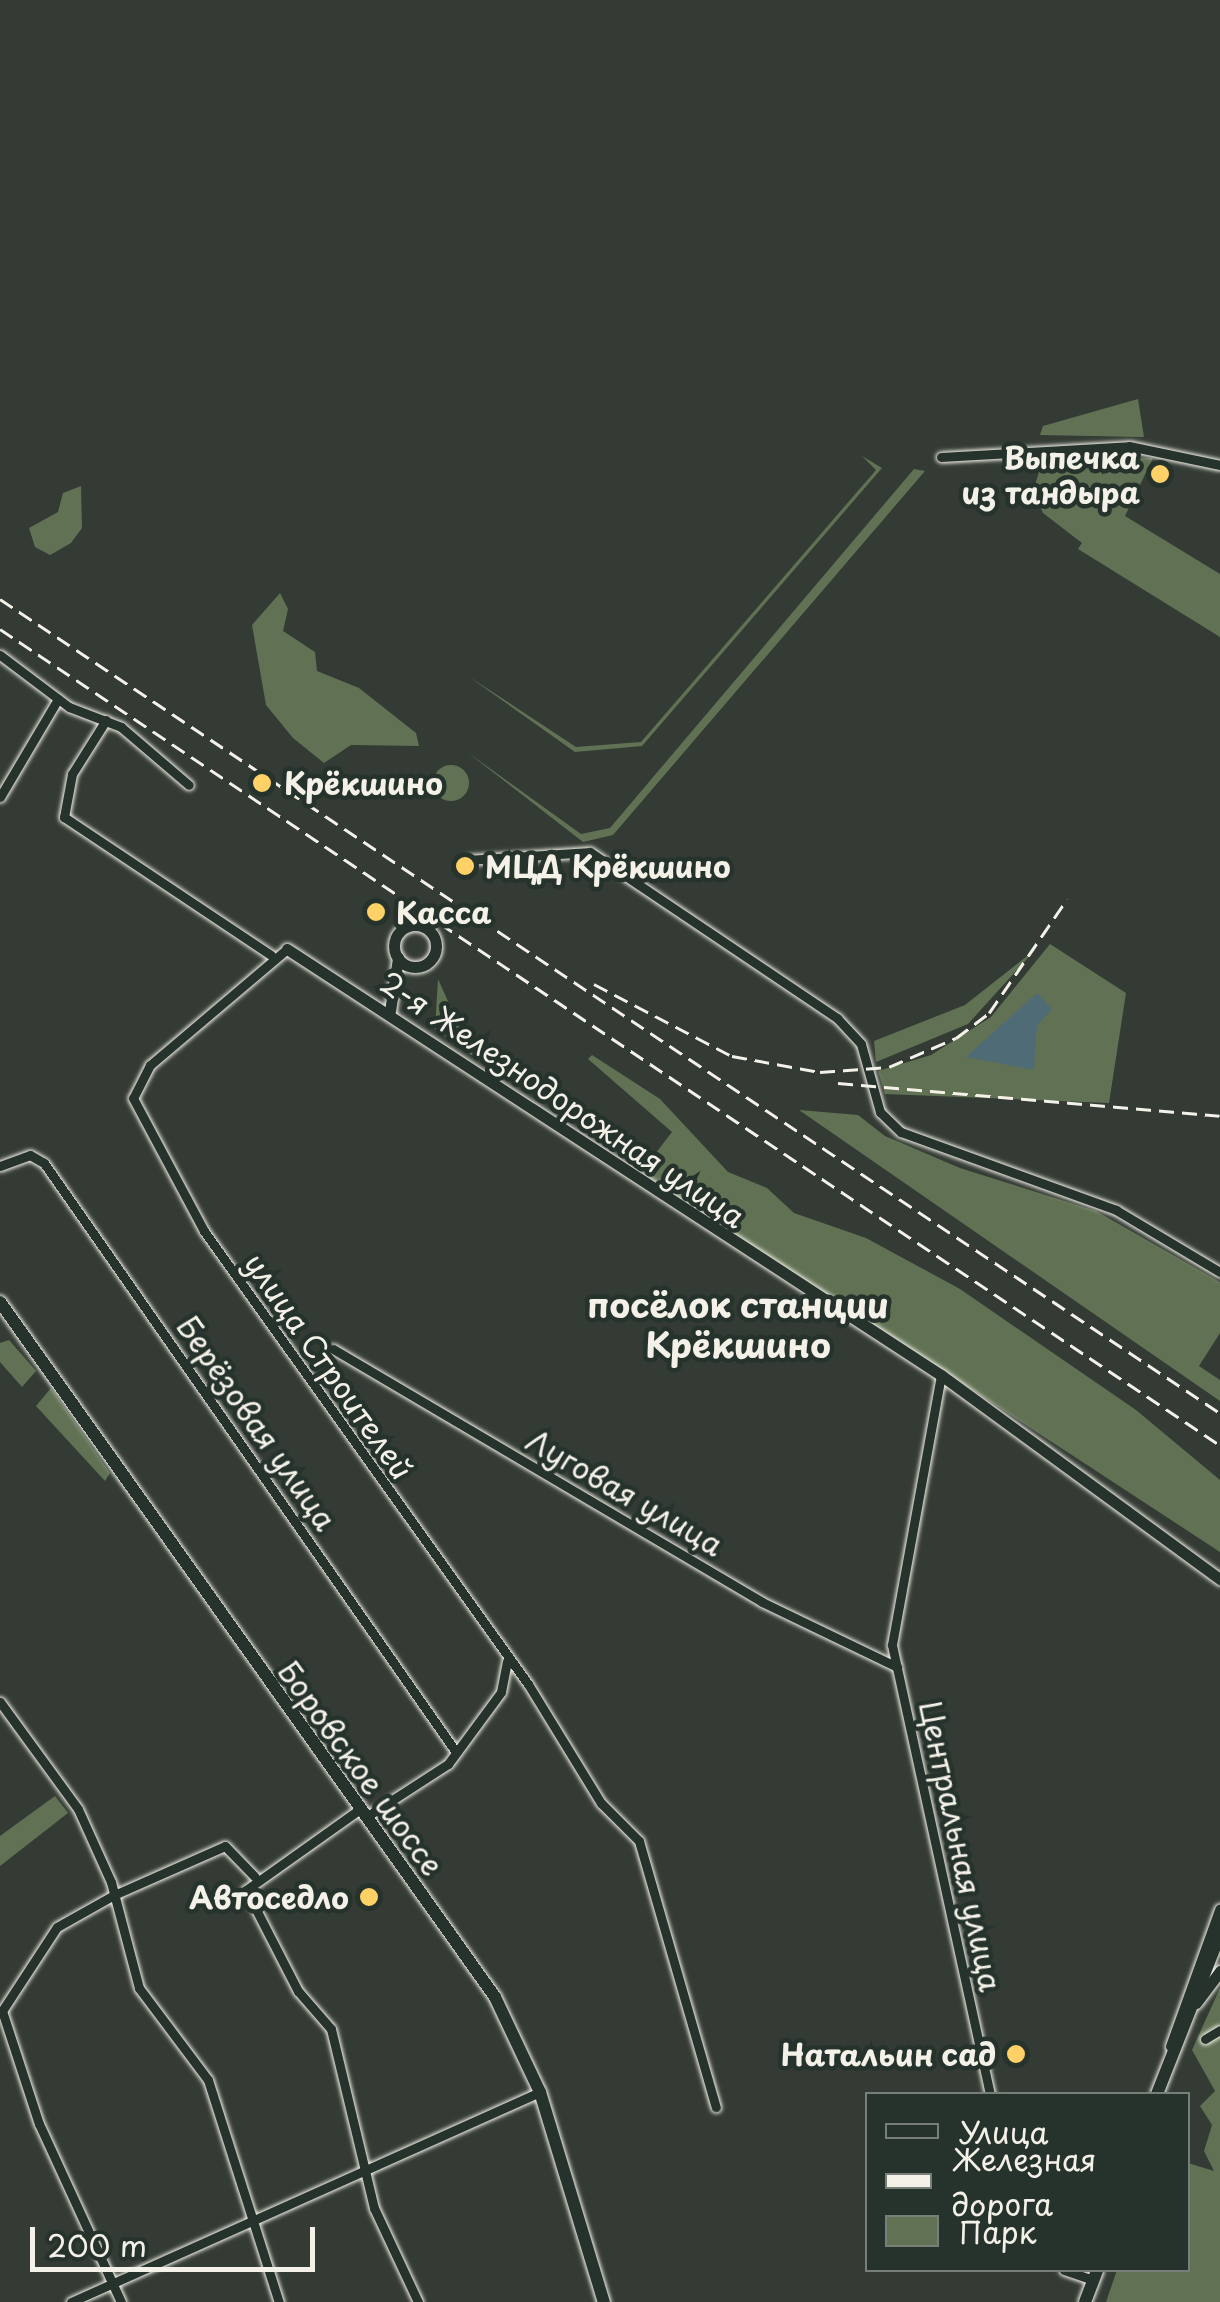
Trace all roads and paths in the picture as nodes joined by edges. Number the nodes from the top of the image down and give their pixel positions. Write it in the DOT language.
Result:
graph roads {
  1 [pos="940,457"];
  2 [pos="1220,466"];
  3 [pos="0,655"];
  4 [pos="58,699"];
  5 [pos="106,720"];
  6 [pos="189,784"];
  7 [pos="0,797"];
  8 [pos="467,860"];
  9 [pos="287,949"];
  10 [pos="271,956"];
  11 [pos="402,966"];
  12 [pos="390,1011"];
  13 [pos="133,1086"];
  14 [pos="0,1166"];
  15 [pos="1220,1272"];
  16 [pos="0,1302"];
  17 [pos="333,1349"];
  18 [pos="940,1375"];
  19 [pos="1220,1580"];
  20 [pos="507,1662"];
  21 [pos="897,1667"];
  22 [pos="0,1702"];
  23 [pos="456,1752"];
  24 [pos="363,1813"];
  25 [pos="252,1879"];
  26 [pos="114,1895"];
  27 [pos="1220,1910"];
  28 [pos="1220,1934"];
  29 [pos="1220,1970"];
  30 [pos="1220,2030"];
  31 [pos="1206,2039"];
  32 [pos="1167,2066"];
  33 [pos="540,2092"];
  34 [pos="990,2092"];
  35 [pos="1159,2092"];
  36 [pos="716,2108"];
  37 [pos="366,2167"];
  38 [pos="249,2219"];
  39 [pos="1095,2275"];
  40 [pos="112,2283"];
  41 [pos="71,2302"];
  42 [pos="120,2302"];
  43 [pos="279,2302"];
  44 [pos="418,2302"];
  45 [pos="604,2302"];
  46 [pos="1085,2302"];
  1 -- 2 [label="street"];
  3 -- 4 [label="street"];
  4 -- 5 [label="street"];
  4 -- 7 [label="street"];
  5 -- 6 [label="street"];
  5 -- 10 [label="street"];
  8 -- 15 [label="street"];
  9 -- 10 [label="street, 2-я Железнодорожная улица"];
  9 -- 12 [label="street, 2-я Железнодорожная улица"];
  10 -- 13 [label="street, 2-я Железнодорожная улица"];
  11 -- 12 [label="street"];
  12 -- 18 [label="street, 2-я Железнодорожная улица"];
  13 -- 20 [label="street, улица Строителей"];
  14 -- 23 [label="street, Берёзовая улица"];
  16 -- 24 [label="main road, Боровское шоссе"];
  17 -- 21 [label="street, Луговая улица"];
  18 -- 19 [label="street, 2-я Железнодорожная улица"];
  18 -- 21 [label="street, Центральная улица"];
  20 -- 23 [label="street"];
  20 -- 36 [label="street, улица Строителей"];
  21 -- 34 [label="street, Центральная улица"];
  22 -- 26 [label="street"];
  23 -- 24 [label="street"];
  24 -- 25 [label="street"];
  24 -- 33 [label="main road, Боровское шоссе"];
  25 -- 26 [label="street"];
  25 -- 37 [label="street"];
  26 -- 38 [label="street"];
  26 -- 40 [label="street"];
  27 -- 32 [label="street"];
  28 -- 32 [label="main road"];
  29 -- 32 [label="street"];
  30 -- 31 [label="street"];
  32 -- 35 [label="main road"];
  33 -- 37 [label="street"];
  33 -- 45 [label="main road, Боровское шоссе"];
  37 -- 38 [label="street"];
  37 -- 44 [label="street"];
  38 -- 40 [label="street"];
  38 -- 43 [label="street"];
  39 -- 46 [label="main road"];
  40 -- 41 [label="street"];
  40 -- 42 [label="street"];
}
